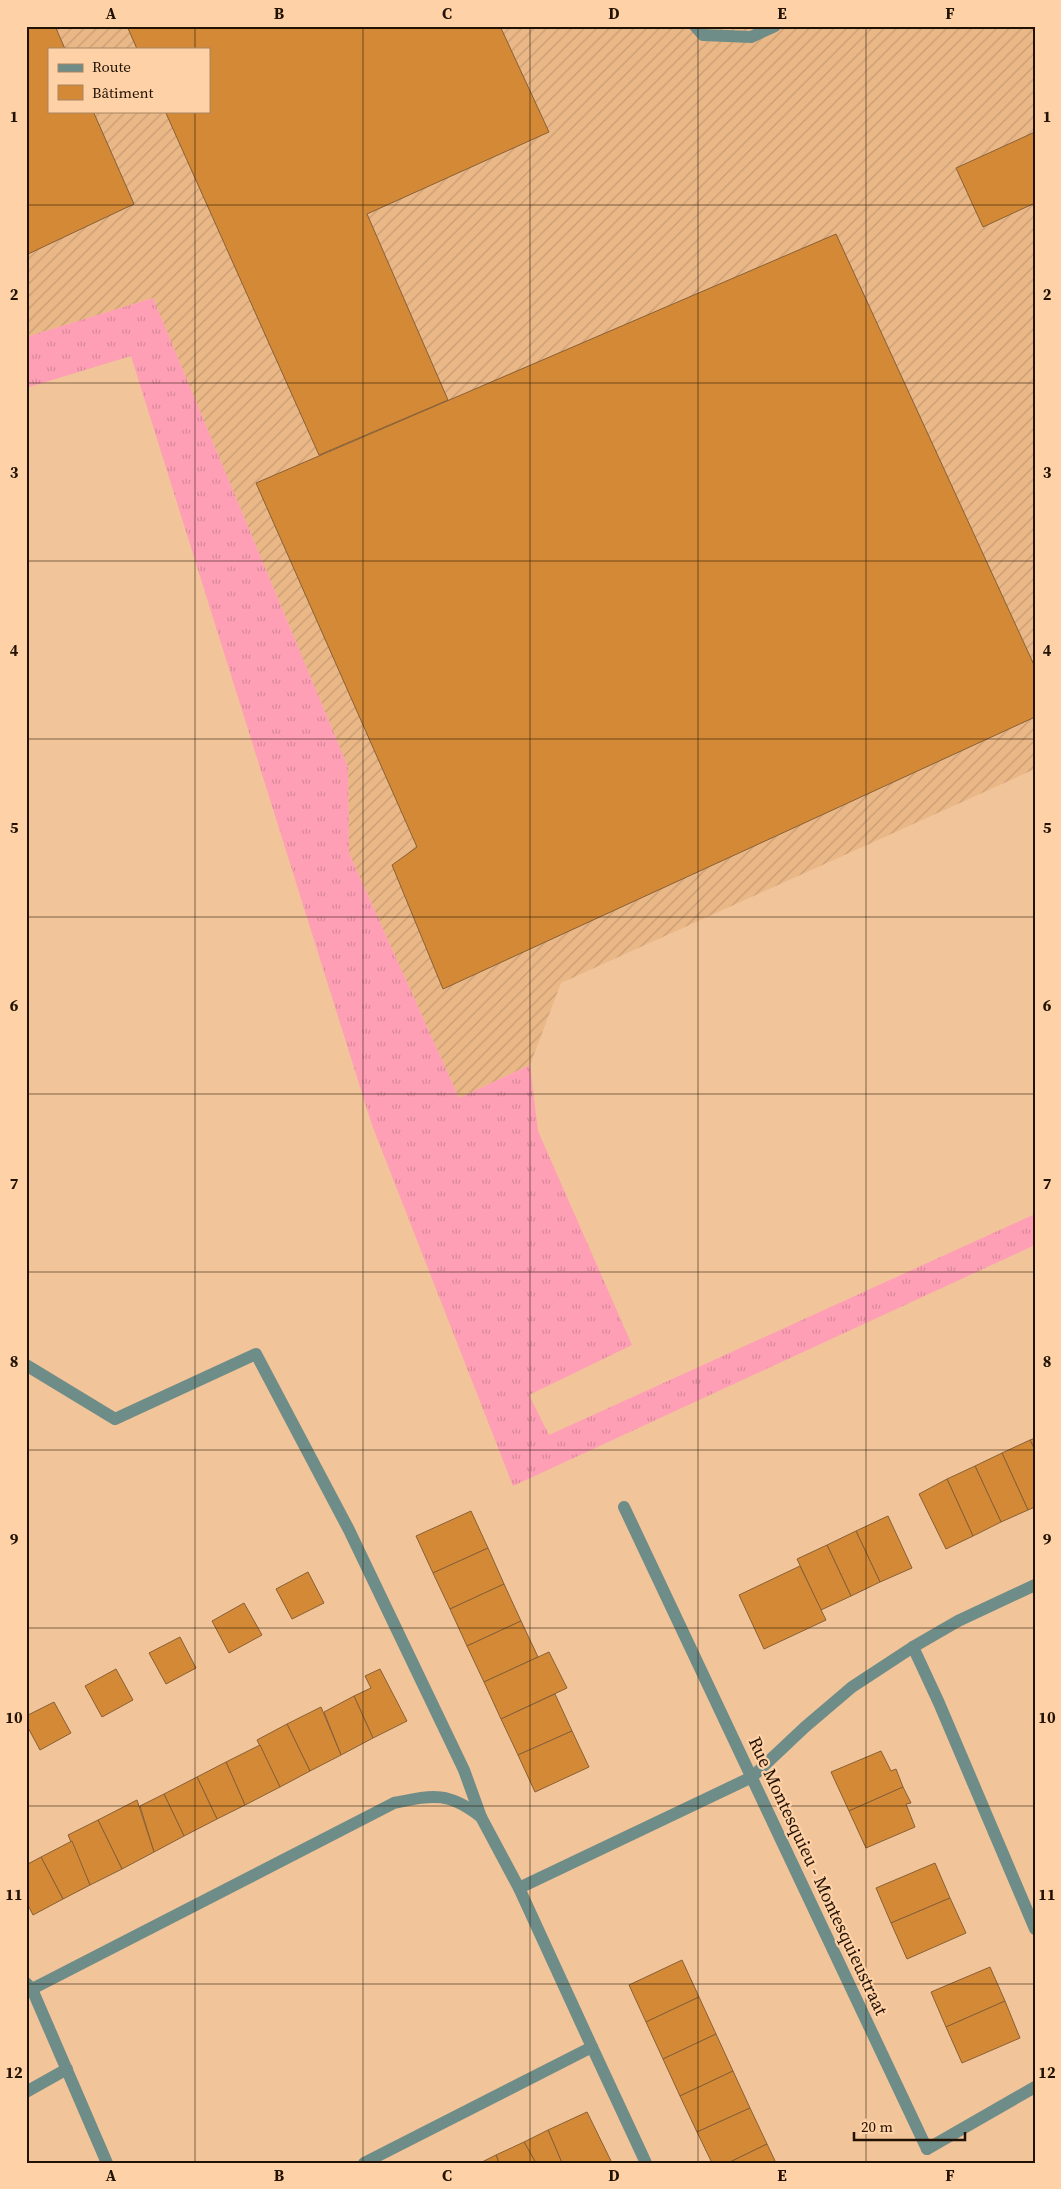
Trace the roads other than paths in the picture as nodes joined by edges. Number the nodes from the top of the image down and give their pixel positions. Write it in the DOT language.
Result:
graph roads {
  1 [pos="696,26"];
  2 [pos="775,26"];
  3 [pos="26,1365"];
  4 [pos="624,1507"];
  5 [pos="1035,1585"];
  6 [pos="913,1647"];
  7 [pos="752,1777"];
  8 [pos="481,1817"];
  9 [pos="519,1888"];
  10 [pos="1035,1929"];
  11 [pos="29,1986"];
  12 [pos="592,2047"];
  13 [pos="67,2069"];
  14 [pos="1035,2087"];
  15 [pos="26,2092"];
  16 [pos="107,2163"];
  17 [pos="364,2163"];
  18 [pos="646,2163"];
  1 -- 2 [label="street"];
  3 -- 8 [label="street"];
  4 -- 7 [label="street, Rue Montesquieu - Montesquieustraat"];
  5 -- 6 [label="street"];
  6 -- 7 [label="street"];
  6 -- 10 [label="street"];
  7 -- 9 [label="street"];
  7 -- 14 [label="street, Rue Montesquieu - Montesquieustraat"];
  8 -- 9 [label="street"];
  8 -- 11 [label="street"];
  9 -- 12 [label="street"];
  11 -- 13 [label="street"];
  12 -- 17 [label="street"];
  12 -- 18 [label="street"];
  13 -- 15 [label="street"];
  13 -- 16 [label="street"];
}
